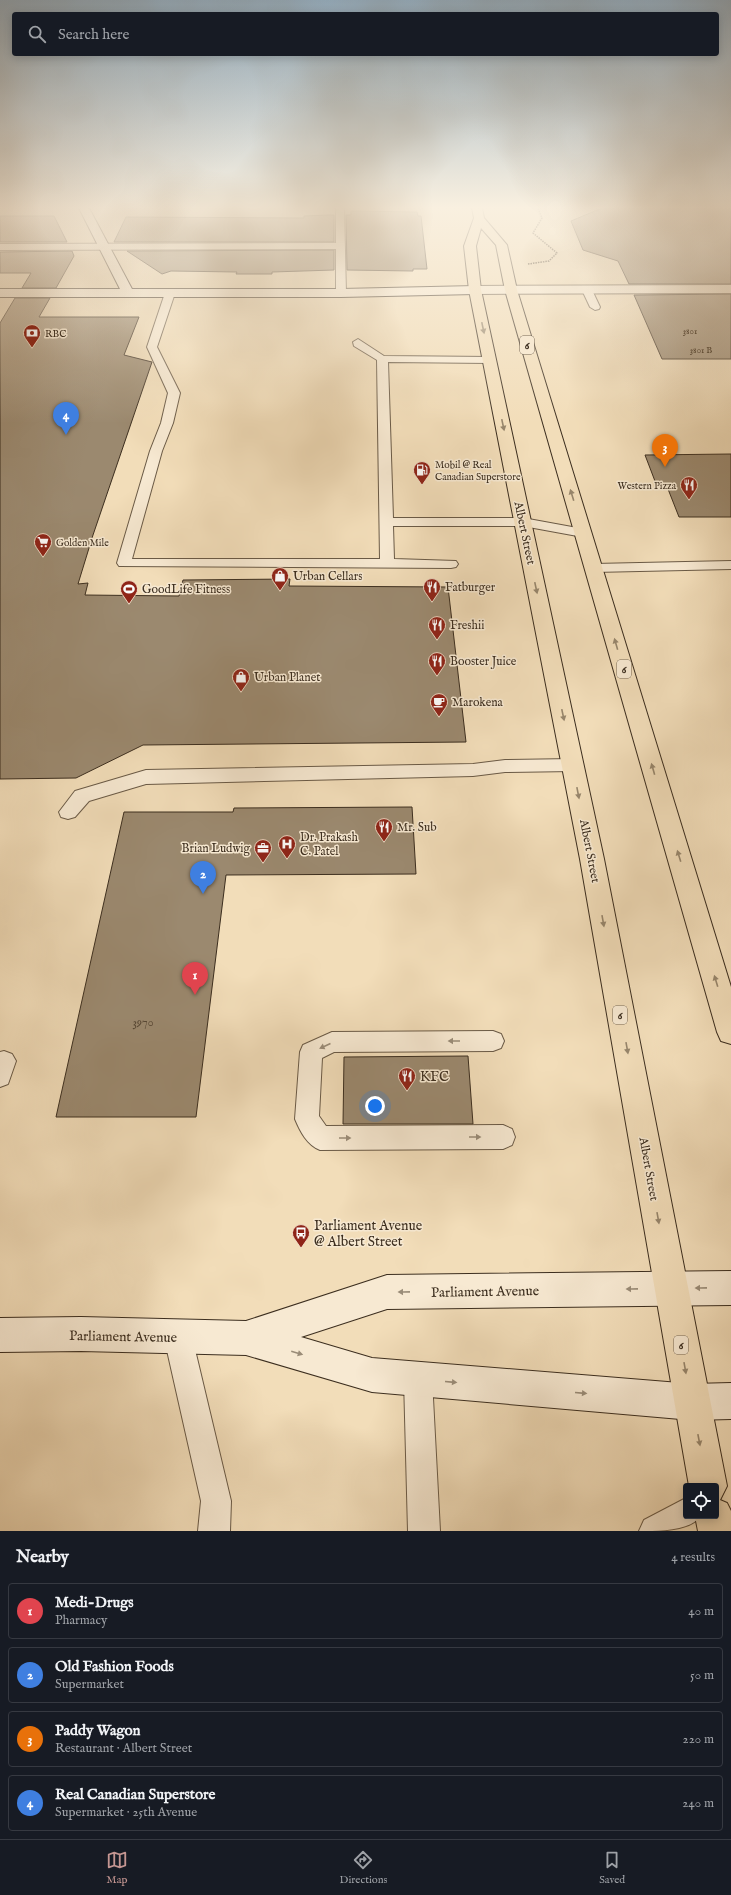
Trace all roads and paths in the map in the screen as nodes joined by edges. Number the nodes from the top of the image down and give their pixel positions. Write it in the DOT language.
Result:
graph roads {
  1 [pos="121,279"];
  2 [pos="341,279"];
  3 [pos="474,279"];
  4 [pos="509,279"];
  5 [pos="731,289"];
  6 [pos="475,290"];
  7 [pos="511,290"];
  8 [pos="587,290"];
  9 [pos="0,293"];
  10 [pos="128,293"];
  11 [pos="170,293"];
  12 [pos="342,293"];
  13 [pos="595,307"];
  14 [pos="358,342"];
  15 [pos="382,359"];
  16 [pos="490,360"];
  17 [pos="386,522"];
  18 [pos="523,522"];
  19 [pos="583,533"];
  20 [pos="387,564"];
  21 [pos="451,564"];
  22 [pos="731,565"];
  23 [pos="594,568"];
  24 [pos="573,765"];
  25 [pos="68,812"];
  26 [pos="731,1032"];
  27 [pos="493,1041"];
  28 [pos="503,1137"];
  29 [pos="731,1288"];
  30 [pos="671,1289"];
  31 [pos="0,1335"];
  32 [pos="178,1337"];
  33 [pos="246,1338"];
  34 [pos="418,1379"];
  35 [pos="731,1401"];
  36 [pos="692,1402"];
  37 [pos="707,1483"];
  38 [pos="683,1515"];
  39 [pos="715,1519"];
  40 [pos="214,1531"];
  41 [pos="424,1531"];
  42 [pos="654,1531"];
  43 [pos="717,1531"];
  1 -- 10 [label="street"];
  2 -- 12 [label="lane"];
  3 -- 6 [label="main road, Albert Street / 6"];
  4 -- 7 [label="main road, Albert Street / 6"];
  5 -- 8 [label="street"];
  6 -- 7 [label="street"];
  6 -- 12 [label="street"];
  6 -- 16 [label="main road, Albert Street / 6, one-way"];
  7 -- 8 [label="street"];
  19 -- 7 [label="main road, Albert Street / 6, one-way"];
  8 -- 13 [label="lane"];
  9 -- 10 [label="street"];
  10 -- 11 [label="street"];
  11 -- 12 [label="street"];
  11 -- 20 [label="lane"];
  14 -- 15 [label="lane"];
  15 -- 16 [label="lane"];
  15 -- 17 [label="lane"];
  16 -- 18 [label="main road, Albert Street / 6, one-way"];
  17 -- 18 [label="lane"];
  17 -- 20 [label="lane"];
  18 -- 19 [label="lane"];
  18 -- 24 [label="main road, Albert Street / 6, one-way"];
  19 -- 23 [label="main road, Albert Street / 6"];
  20 -- 21 [label="lane"];
  22 -- 23 [label="lane"];
  26 -- 23 [label="main road, Albert Street / 6, one-way"];
  24 -- 25 [label="lane"];
  24 -- 30 [label="main road, Albert Street / 6, one-way"];
  27 -- 28 [label="lane, one-way"];
  29 -- 30 [label="street, Parliament Avenue, one-way"];
  30 -- 33 [label="street, Parliament Avenue, one-way"];
  30 -- 36 [label="main road, Albert Street / 6, one-way"];
  31 -- 32 [label="street, Parliament Avenue"];
  32 -- 33 [label="street, Parliament Avenue"];
  32 -- 40 [label="lane"];
  33 -- 34 [label="street, Parliament Avenue, one-way"];
  34 -- 36 [label="street, Parliament Avenue, one-way"];
  34 -- 41 [label="lane"];
  35 -- 36 [label="street, Parliament Avenue"];
  36 -- 37 [label="main road, Albert Street / 6, one-way"];
  38 -- 42 [label="lane"];
  39 -- 43 [label="main road"];
}
